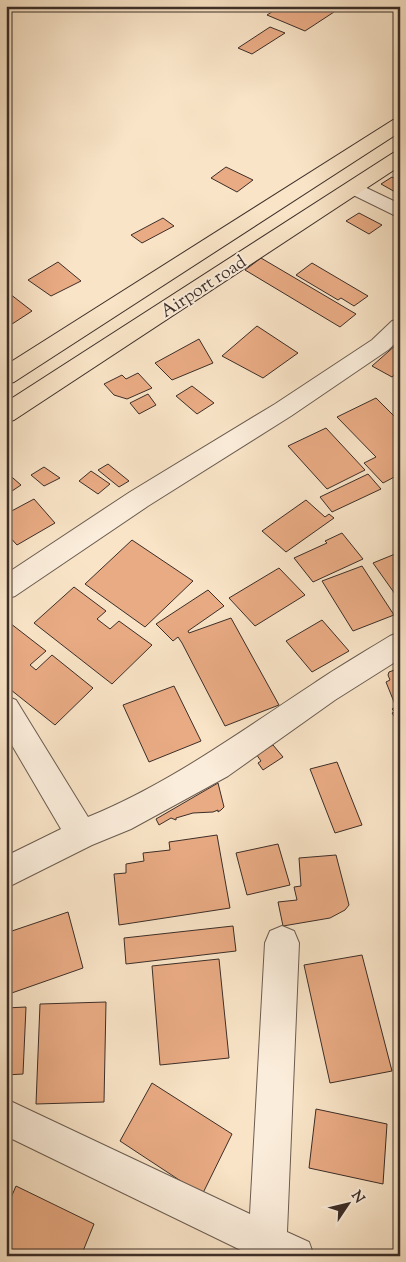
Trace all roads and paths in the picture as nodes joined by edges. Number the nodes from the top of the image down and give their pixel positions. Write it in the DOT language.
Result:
graph roads {
  1 [pos="400,124"];
  2 [pos="400,157"];
  3 [pos="354,188"];
  4 [pos="400,212"];
  5 [pos="400,326"];
  6 [pos="6,376"];
  7 [pos="6,414"];
  8 [pos="6,588"];
  9 [pos="400,644"];
  10 [pos="6,710"];
  11 [pos="81,835"];
  12 [pos="6,873"];
  13 [pos="282,943"];
  14 [pos="6,1117"];
  15 [pos="281,1249"];
  1 -- 6 [label="main road, Airport road"];
  2 -- 3 [label="main road, Airport road"];
  3 -- 4 [label="street"];
  3 -- 7 [label="main road, Airport road"];
  5 -- 8 [label="street"];
  9 -- 11 [label="street"];
  10 -- 11 [label="street"];
  11 -- 12 [label="street"];
  13 -- 15 [label="street"];
  14 -- 15 [label="street"];
}
